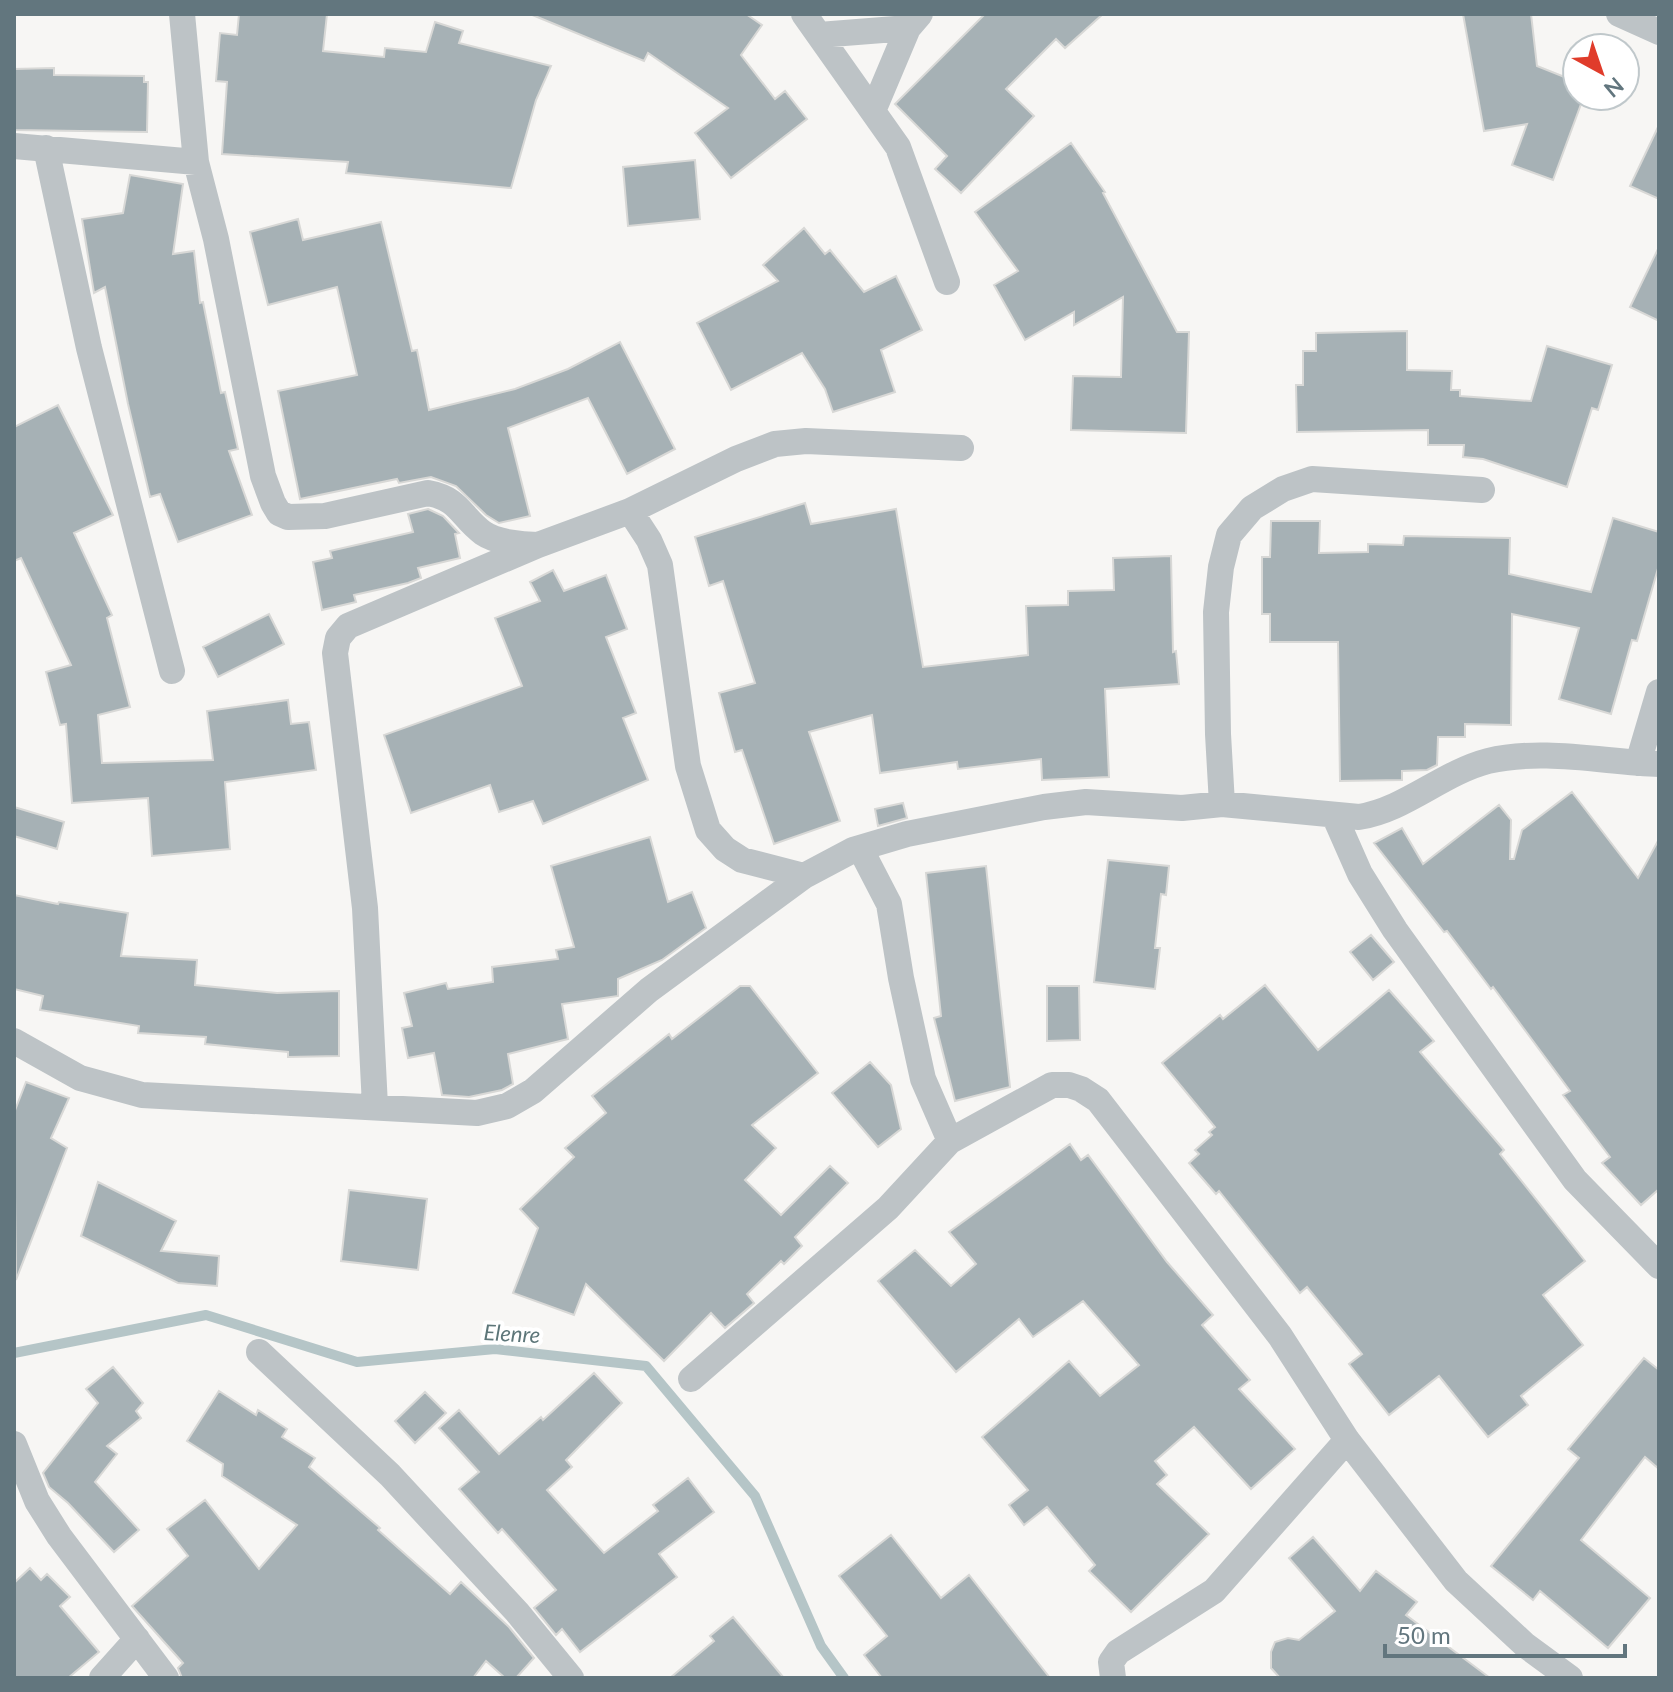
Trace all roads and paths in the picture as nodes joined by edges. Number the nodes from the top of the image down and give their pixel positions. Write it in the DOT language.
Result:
graph roads {
  1 [pos="182,14"];
  2 [pos="1619,14"];
  3 [pos="914,21"];
  4 [pos="812,25"];
  5 [pos="1659,32"];
  6 [pos="873,111"];
  7 [pos="14,146"];
  8 [pos="46,148"];
  9 [pos="196,162"];
  10 [pos="947,282"];
  11 [pos="961,448"];
  12 [pos="1482,490"];
  13 [pos="630,511"];
  14 [pos="538,545"];
  15 [pos="172,671"];
  16 [pos="1659,692"];
  17 [pos="1648,763"];
  18 [pos="1222,804"];
  19 [pos="1334,815"];
  20 [pos="860,848"];
  21 [pos="804,876"];
  22 [pos="14,1041"];
  23 [pos="375,1106"];
  24 [pos="950,1141"];
  25 [pos="1659,1266"];
  26 [pos="259,1352"];
  27 [pos="691,1379"];
  28 [pos="1347,1440"];
  29 [pos="14,1444"];
  30 [pos="137,1639"];
  31 [pos="102,1678"];
  32 [pos="166,1678"];
  33 [pos="571,1678"];
  34 [pos="1113,1678"];
  35 [pos="1570,1678"];
  1 -- 9 [label="street"];
  2 -- 5 [label="street"];
  3 -- 4 [label="street"];
  3 -- 6 [label="street"];
  4 -- 6 [label="street"];
  6 -- 10 [label="street"];
  7 -- 8 [label="street"];
  8 -- 9 [label="street"];
  8 -- 15 [label="street"];
  9 -- 14 [label="street"];
  11 -- 13 [label="street"];
  12 -- 18 [label="street"];
  13 -- 14 [label="street"];
  13 -- 21 [label="street"];
  14 -- 23 [label="street"];
  16 -- 17 [label="street"];
  17 -- 19 [label="street"];
  18 -- 19 [label="street"];
  18 -- 20 [label="street"];
  19 -- 25 [label="street"];
  20 -- 21 [label="street"];
  20 -- 24 [label="street"];
  21 -- 23 [label="street"];
  22 -- 23 [label="street"];
  24 -- 27 [label="street"];
  24 -- 28 [label="street"];
  26 -- 33 [label="street"];
  28 -- 34 [label="street"];
  28 -- 35 [label="street"];
  29 -- 30 [label="street"];
  30 -- 31 [label="street"];
  30 -- 32 [label="street"];
}
